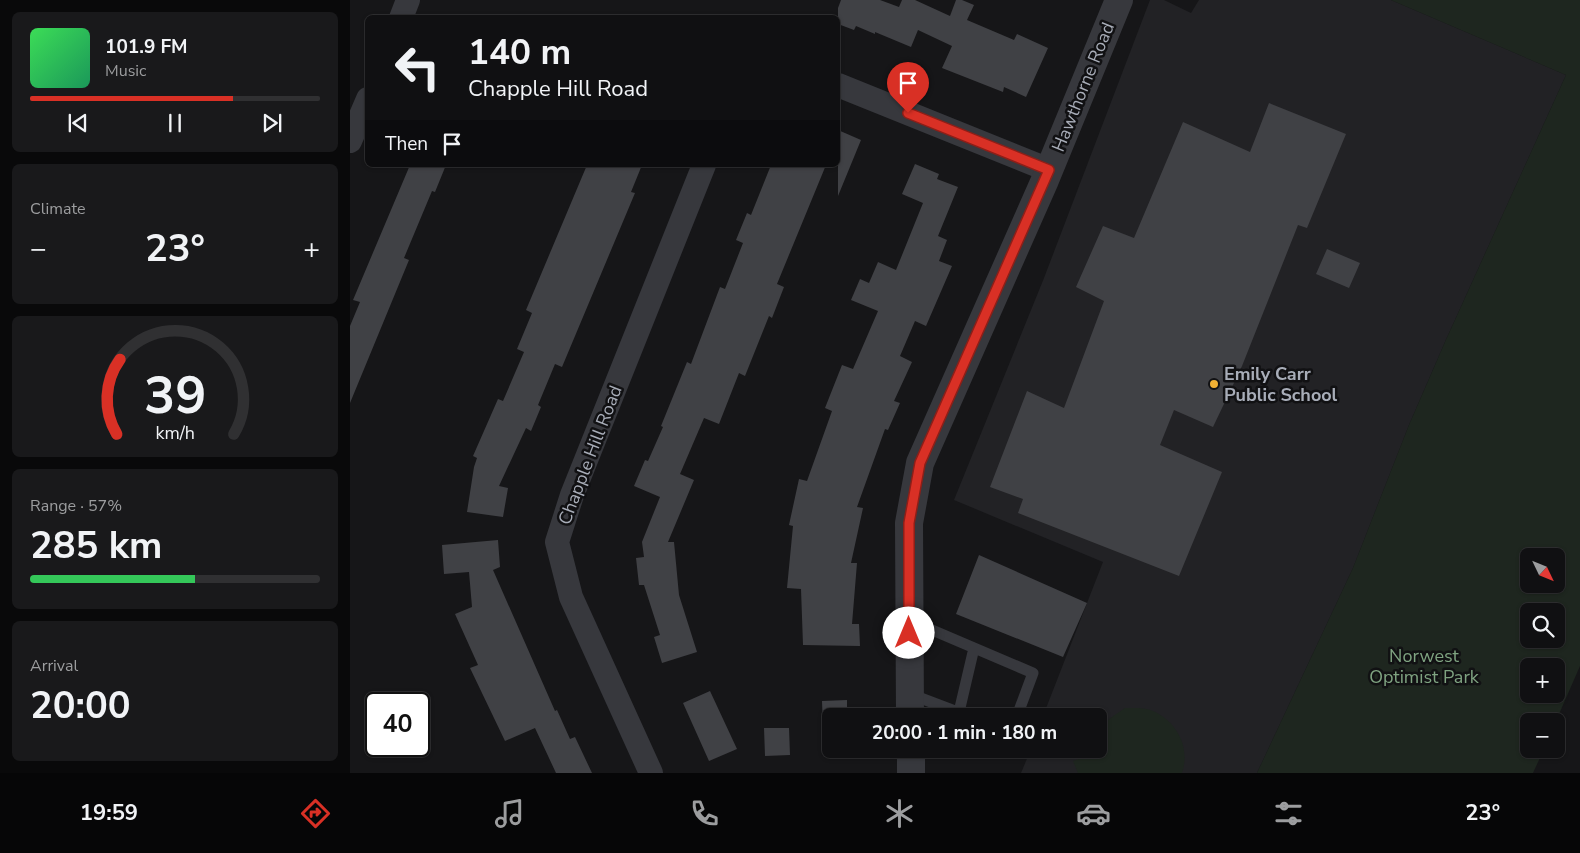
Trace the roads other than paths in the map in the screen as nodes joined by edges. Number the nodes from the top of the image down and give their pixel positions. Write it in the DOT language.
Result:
graph roads {
  1 [pos="408,0"];
  2 [pos="1119,0"];
  3 [pos="402,15"];
  4 [pos="840,86"];
  5 [pos="365,106"];
  6 [pos="350,142"];
  7 [pos="703,167"];
  8 [pos="1049,170"];
  9 [pos="909,620"];
  10 [pos="974,648"];
  11 [pos="910,705"];
  12 [pos="928,708"];
  13 [pos="965,708"];
  14 [pos="1020,708"];
  15 [pos="911,758"];
  16 [pos="651,773"];
  17 [pos="911,773"];
  1 -- 3 [label="street"];
  2 -- 8 [label="street, Hawthorne Road"];
  4 -- 8 [label="street"];
  5 -- 6 [label="street"];
  7 -- 16 [label="street, Chapple Hill Road"];
  8 -- 9 [label="street, Hawthorne Road"];
  9 -- 10 [label="lane"];
  9 -- 11 [label="street, Hawthorne Road"];
  10 -- 13 [label="lane"];
  10 -- 14 [label="lane"];
  11 -- 12 [label="lane"];
  15 -- 17 [label="street"];
}
